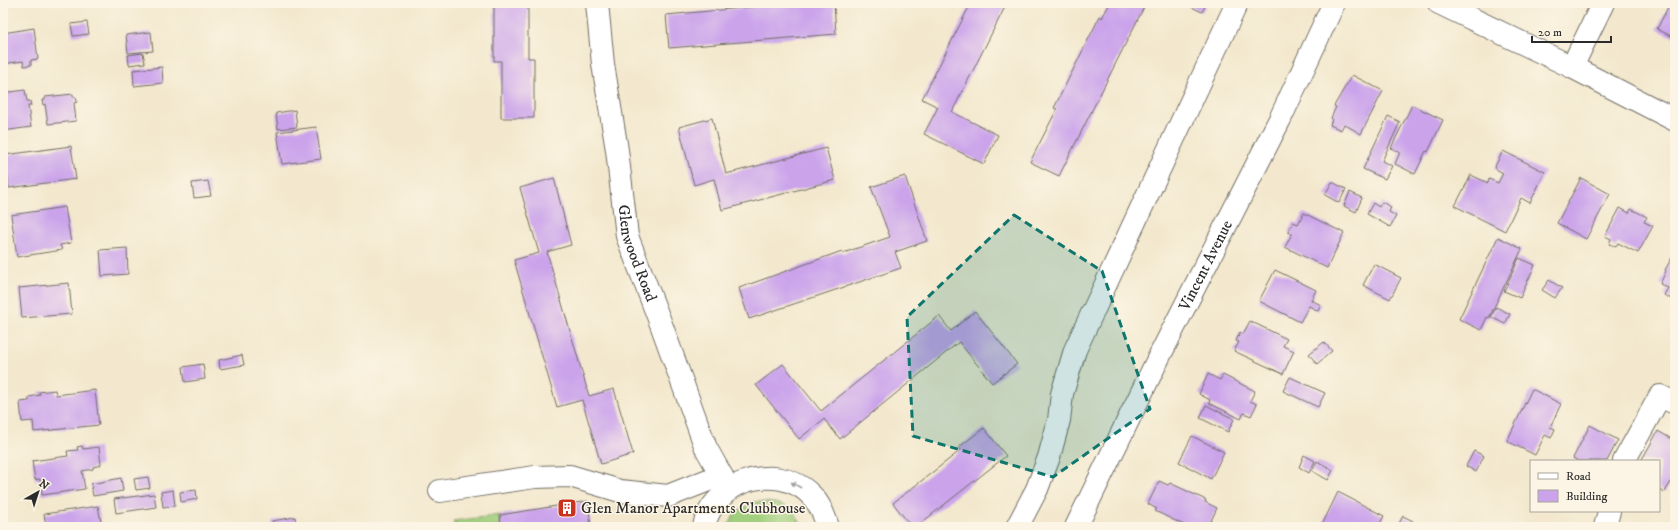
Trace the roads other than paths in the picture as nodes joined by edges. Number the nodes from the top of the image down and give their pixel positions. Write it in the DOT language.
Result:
graph roads {
  1 [pos="597,3"];
  2 [pos="1237,3"];
  3 [pos="1334,3"];
  4 [pos="1439,3"];
  5 [pos="1603,3"];
  6 [pos="1572,67"];
  7 [pos="1675,120"];
  8 [pos="1675,403"];
  9 [pos="1625,460"];
  10 [pos="725,482"];
  11 [pos="440,491"];
  12 [pos="1609,512"];
  13 [pos="704,527"];
  14 [pos="828,527"];
  15 [pos="1016,527"];
  16 [pos="1076,527"];
  17 [pos="1605,527"];
  1 -- 10 [label="street, Glenwood Road"];
  2 -- 15 [label="street"];
  3 -- 16 [label="street, Vincent Avenue"];
  4 -- 6 [label="street"];
  5 -- 6 [label="street"];
  6 -- 7 [label="street"];
  8 -- 9 [label="street"];
  10 -- 11 [label="street"];
  10 -- 13 [label="street"];
  14 -- 10 [label="street, one-way"];
  12 -- 17 [label="street"];
}
